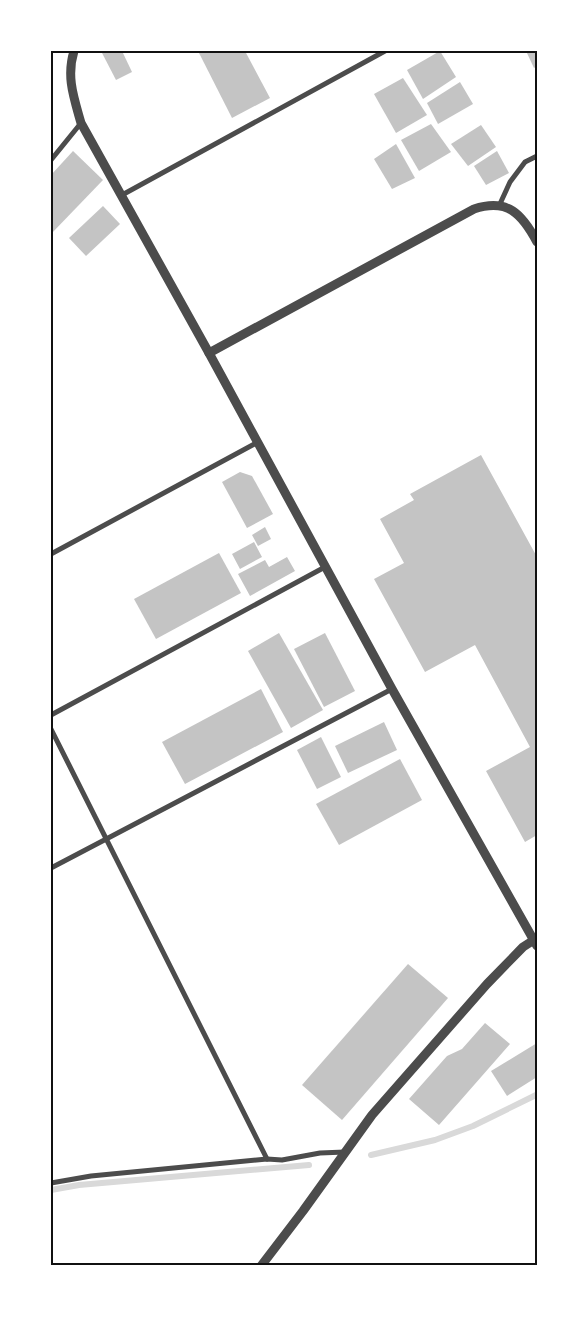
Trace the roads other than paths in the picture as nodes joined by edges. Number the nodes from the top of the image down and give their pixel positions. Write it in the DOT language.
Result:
graph roads {
  1 [pos="74,51"];
  2 [pos="385,51"];
  3 [pos="81,122"];
  4 [pos="537,156"];
  5 [pos="51,160"];
  6 [pos="122,195"];
  7 [pos="499,206"];
  8 [pos="537,242"];
  9 [pos="209,353"];
  10 [pos="258,442"];
  11 [pos="51,554"];
  12 [pos="325,567"];
  13 [pos="392,688"];
  14 [pos="51,714"];
  15 [pos="51,729"];
  16 [pos="106,839"];
  17 [pos="51,868"];
  18 [pos="536,942"];
  19 [pos="345,1152"];
  20 [pos="267,1159"];
  21 [pos="51,1183"];
  22 [pos="262,1266"];
  1 -- 3 [label="street"];
  2 -- 6 [label="street"];
  3 -- 5 [label="street"];
  3 -- 6 [label="street"];
  4 -- 7 [label="street"];
  6 -- 9 [label="street"];
  7 -- 8 [label="street"];
  7 -- 9 [label="street"];
  9 -- 10 [label="street"];
  10 -- 11 [label="street"];
  10 -- 12 [label="street"];
  12 -- 13 [label="street"];
  12 -- 14 [label="street"];
  13 -- 16 [label="street"];
  13 -- 18 [label="street"];
  15 -- 16 [label="street"];
  16 -- 17 [label="street"];
  16 -- 20 [label="street"];
  18 -- 19 [label="street"];
  19 -- 20 [label="street"];
  19 -- 22 [label="street"];
  20 -- 21 [label="street"];
}
